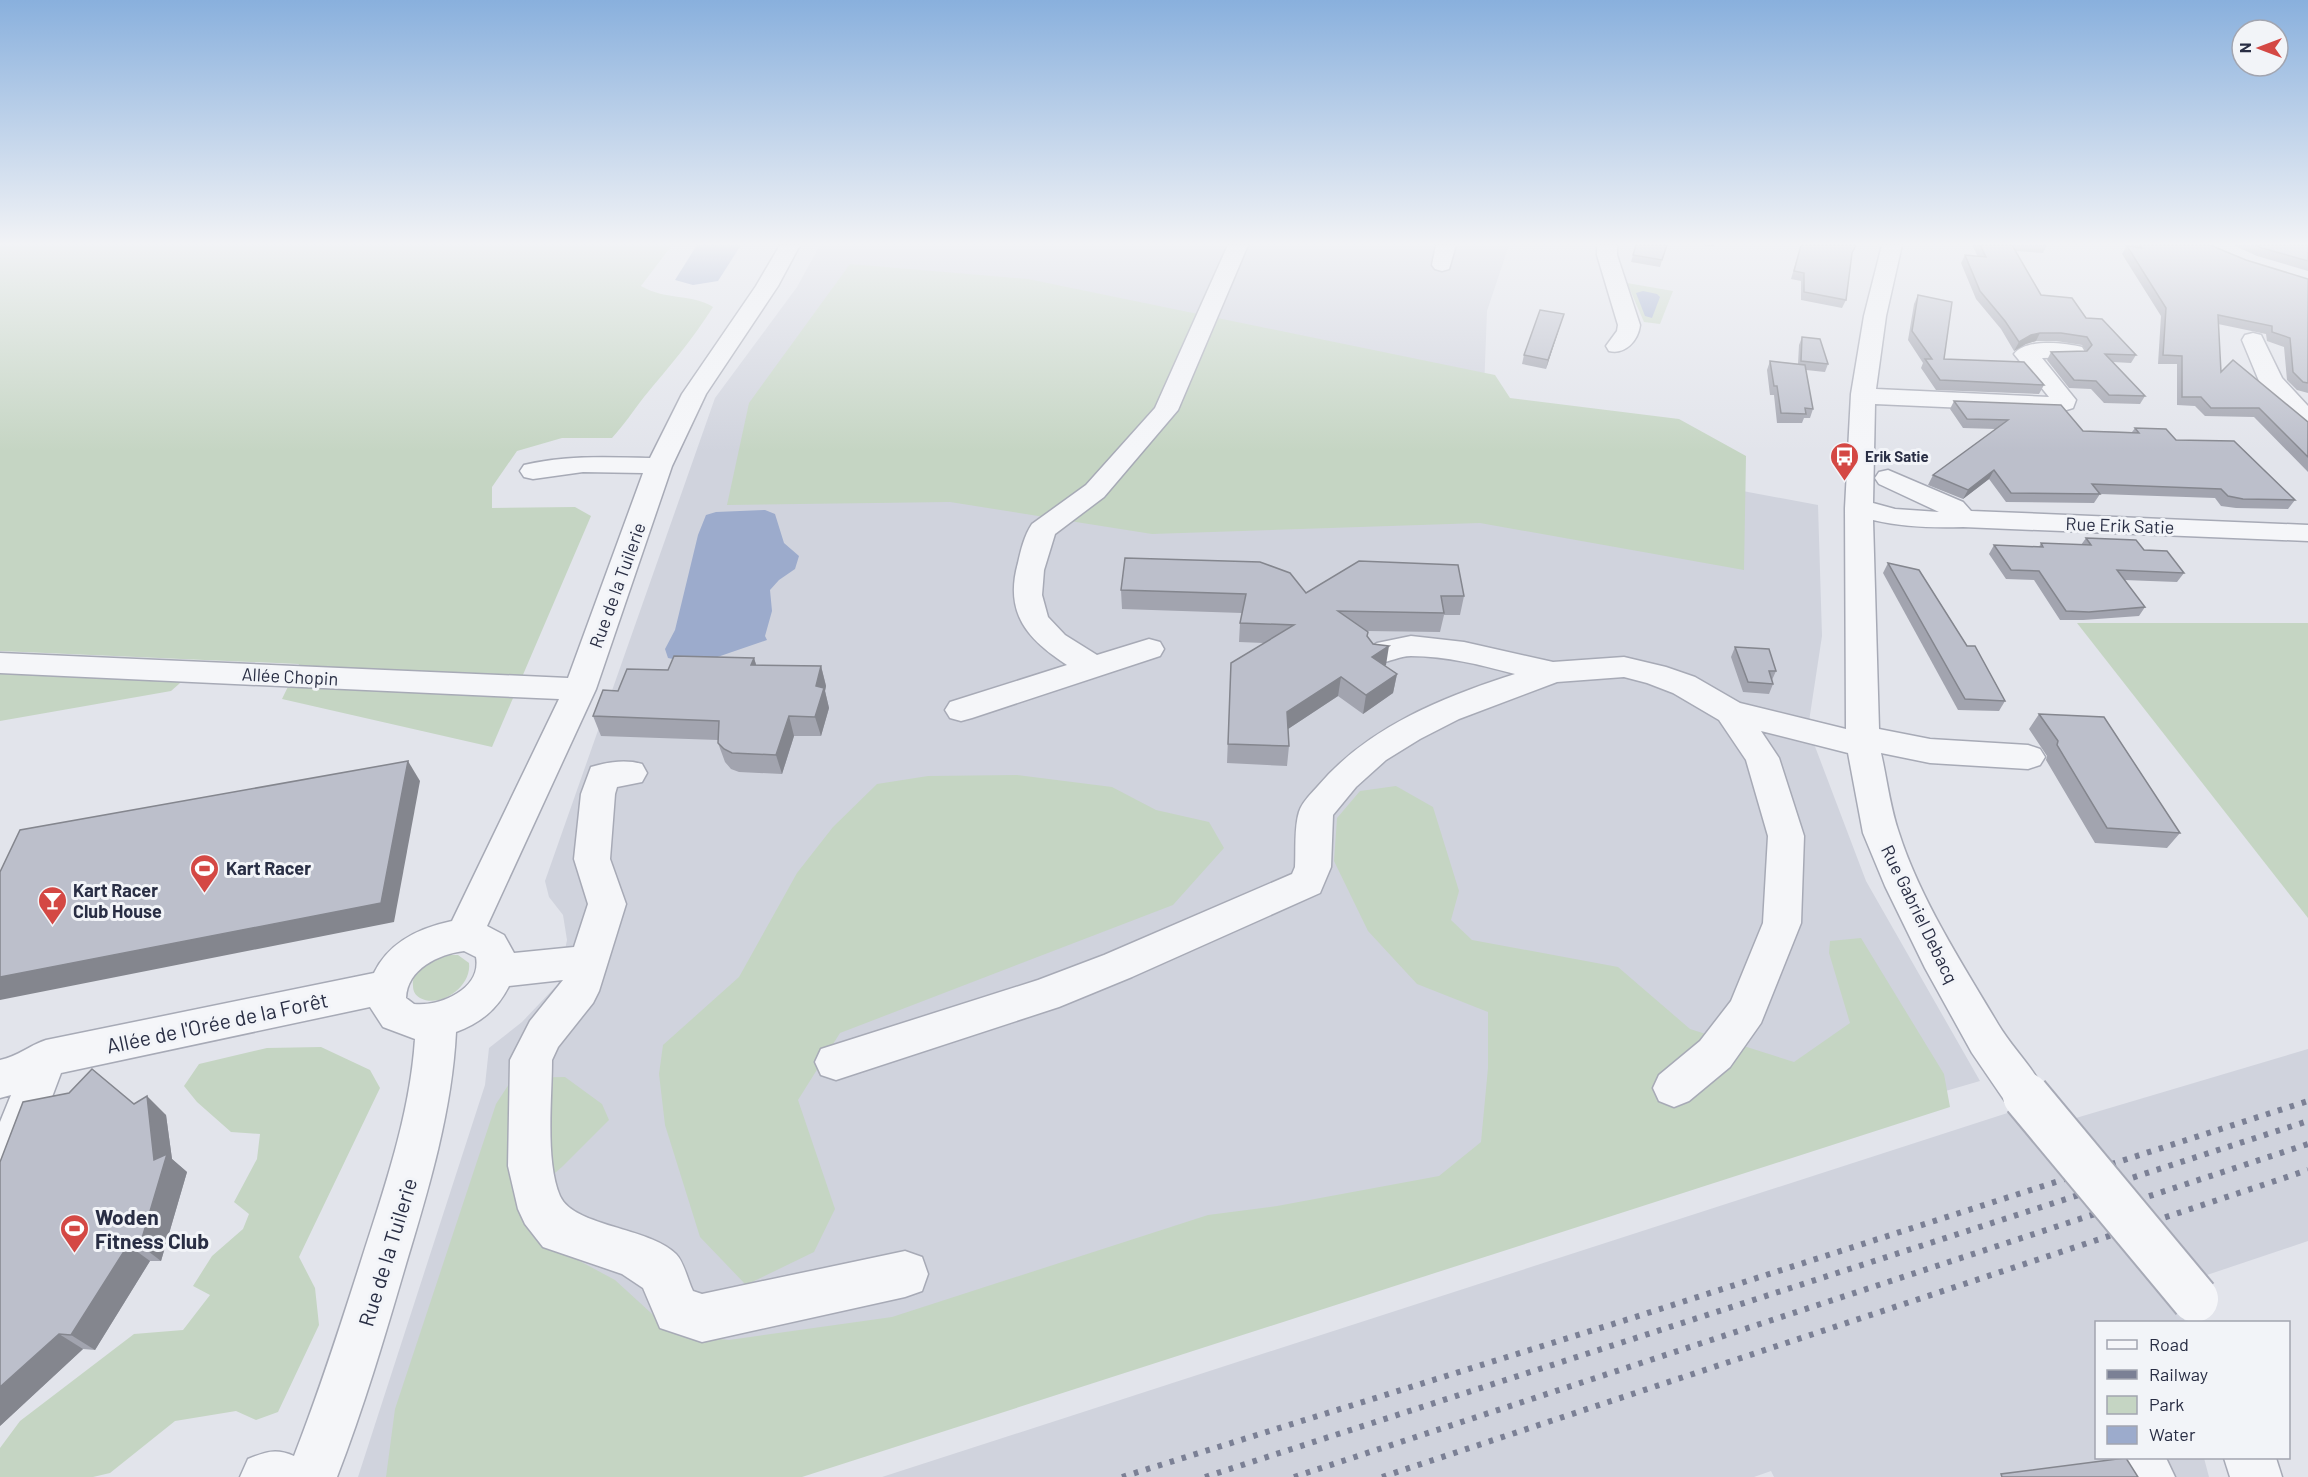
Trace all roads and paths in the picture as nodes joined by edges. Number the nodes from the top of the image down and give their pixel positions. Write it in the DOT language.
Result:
graph roads {
  1 [pos="748,314"];
  2 [pos="1208,314"];
  3 [pos="1626,314"];
  4 [pos="1875,314"];
  5 [pos="2253,340"];
  6 [pos="1617,346"];
  7 [pos="2074,352"];
  8 [pos="1863,394"];
  9 [pos="2308,420"];
  10 [pos="659,466"];
  11 [pos="533,471"];
  12 [pos="1888,478"];
  13 [pos="1859,517"];
  14 [pos="1963,519"];
  15 [pos="2308,533"];
  16 [pos="1149,649"];
  17 [pos="1448,650"];
  18 [pos="1380,654"];
  19 [pos="0,663"];
  20 [pos="1092,666"];
  21 [pos="1554,672"];
  22 [pos="580,689"];
  23 [pos="1473,700"];
  24 [pos="961,710"];
  25 [pos="1730,712"];
  26 [pos="1805,732"];
  27 [pos="1863,741"];
  28 [pos="2028,757"];
  29 [pos="1762,758"];
  30 [pos="630,773"];
  31 [pos="464,935"];
  32 [pos="590,961"];
  33 [pos="497,971"];
  34 [pos="387,987"];
  35 [pos="436,1021"];
  36 [pos="46,1058"];
  37 [pos="0,1060"];
  38 [pos="836,1062"];
  39 [pos="0,1079"];
  40 [pos="1674,1088"];
  41 [pos="0,1178"];
  42 [pos="905,1274"];
  43 [pos="2202,1311"];
  44 [pos="2250,1459"];
  45 [pos="292,1476"];
  46 [pos="2256,1477"];
  1 -- 10 [label="street, Rue de la Tuilerie"];
  2 -- 20 [label="street"];
  3 -- 6 [label="street"];
  4 -- 8 [label="street, Rue Gabriel Debacq"];
  5 -- 9 [label="street"];
  7 -- 8 [label="street"];
  8 -- 13 [label="street, Rue Gabriel Debacq"];
  10 -- 11 [label="street"];
  10 -- 22 [label="street, Rue de la Tuilerie"];
  12 -- 14 [label="street"];
  13 -- 14 [label="street, Rue Erik Satie"];
  13 -- 27 [label="street, Rue Gabriel Debacq"];
  14 -- 15 [label="street, Rue Erik Satie"];
  16 -- 20 [label="street"];
  17 -- 18 [label="street"];
  17 -- 21 [label="street"];
  17 -- 23 [label="street"];
  19 -- 22 [label="street, Allée Chopin"];
  20 -- 24 [label="street"];
  21 -- 23 [label="street"];
  21 -- 25 [label="street"];
  22 -- 31 [label="street, Rue de la Tuilerie"];
  23 -- 38 [label="street"];
  25 -- 26 [label="street"];
  25 -- 29 [label="street"];
  26 -- 27 [label="street"];
  26 -- 29 [label="street"];
  27 -- 28 [label="street"];
  27 -- 43 [label="street, Rue Gabriel Debacq, bridge"];
  29 -- 40 [label="street"];
  30 -- 32 [label="street"];
  31 -- 33 [label="street"];
  31 -- 34 [label="street"];
  32 -- 33 [label="street"];
  32 -- 42 [label="street"];
  33 -- 35 [label="street"];
  34 -- 35 [label="street"];
  34 -- 36 [label="street, Allée de l'Orée de la Forêt"];
  35 -- 45 [label="street, Rue de la Tuilerie"];
  36 -- 37 [label="street, Allée de l'Orée de la Forêt"];
  36 -- 39 [label="street, Allée de l'Orée de la Forêt"];
  36 -- 41 [label="street"];
  44 -- 46 [label="street"];
}
